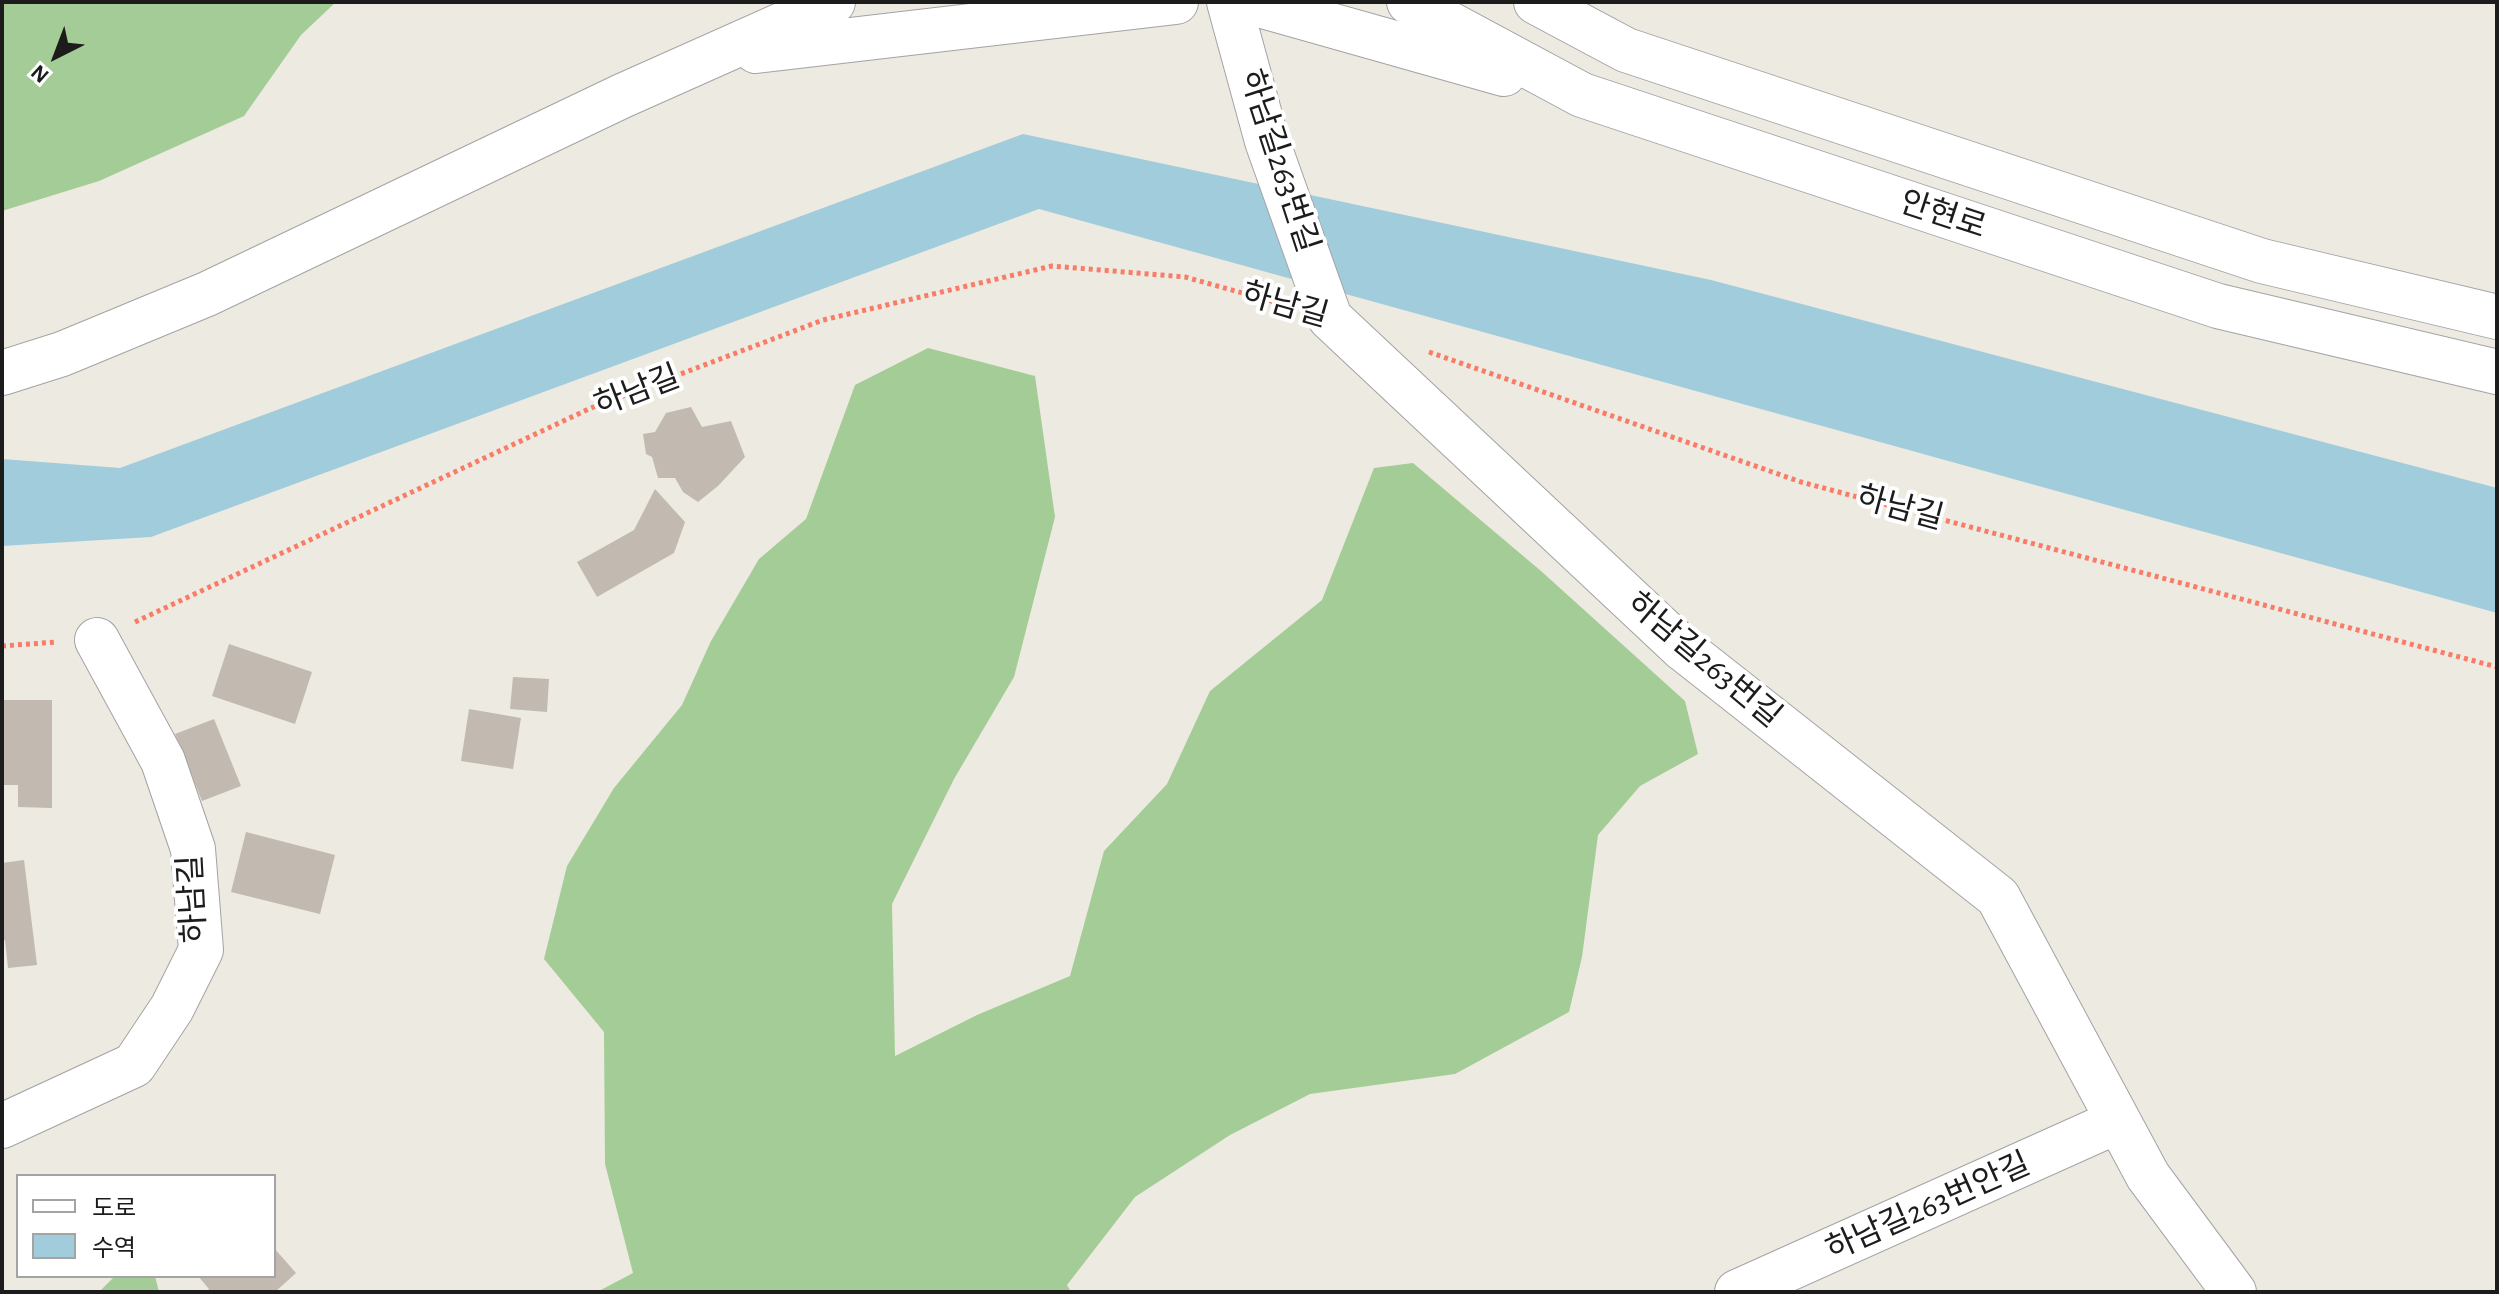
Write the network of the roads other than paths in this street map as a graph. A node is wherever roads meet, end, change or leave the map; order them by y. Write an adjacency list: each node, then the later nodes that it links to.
1 (788, 2): 8 (street)
2 (833, 2): 8 (street)
3 (1176, 2): 8 (street)
4 (1229, 2): 14 (street, 하남길263번길)
5 (1249, 2): 9 (street)
6 (1409, 2): 9 (street, 안현로)
7 (1536, 2): 10 (street, 안현로)
8 (718, 55): 12 (street)
9 (1596, 99): 11 (street, 안현로)
10 (2497, 317)
11 (2497, 372)
12 (2, 373)
13 (97, 640): 15 (street, 하남길)
14 (2118, 1121): 16 (street, 하남길263번안길); 17 (street, 하남길263번길)
15 (2, 1126)
16 (1737, 1292)
17 (2234, 1292)

